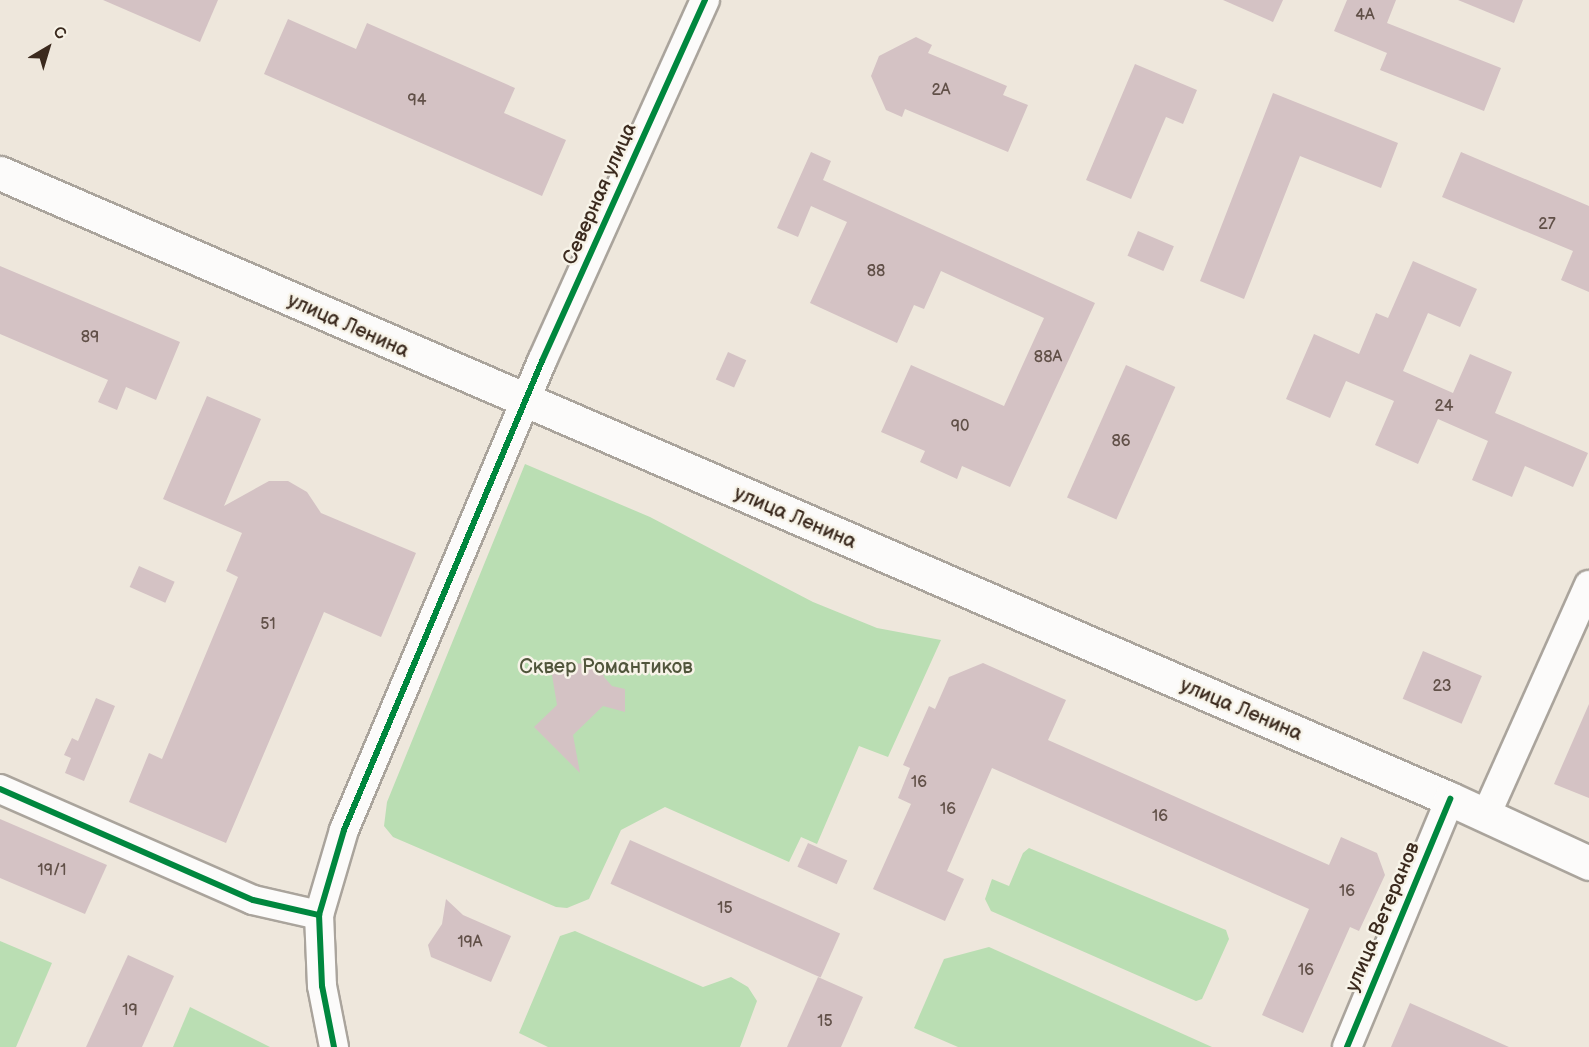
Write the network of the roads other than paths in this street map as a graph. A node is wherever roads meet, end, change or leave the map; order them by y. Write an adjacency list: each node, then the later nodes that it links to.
1 (705, 0): 3 (street, Северная улица)
2 (0, 173): 3 (main road, улица Ленина)
3 (525, 403): 6 (main road, улица Ленина); 9 (street, Северная улица)
4 (1589, 585): 7 (street)
5 (0, 789): 9 (street)
6 (1450, 799): 7 (main road, улица Ленина); 11 (street, улица Ветеранов)
7 (1486, 815): 8 (main road, улица Ленина)
8 (1589, 863)
9 (319, 915): 10 (street, Северная улица)
10 (334, 1047)
11 (1347, 1047)

